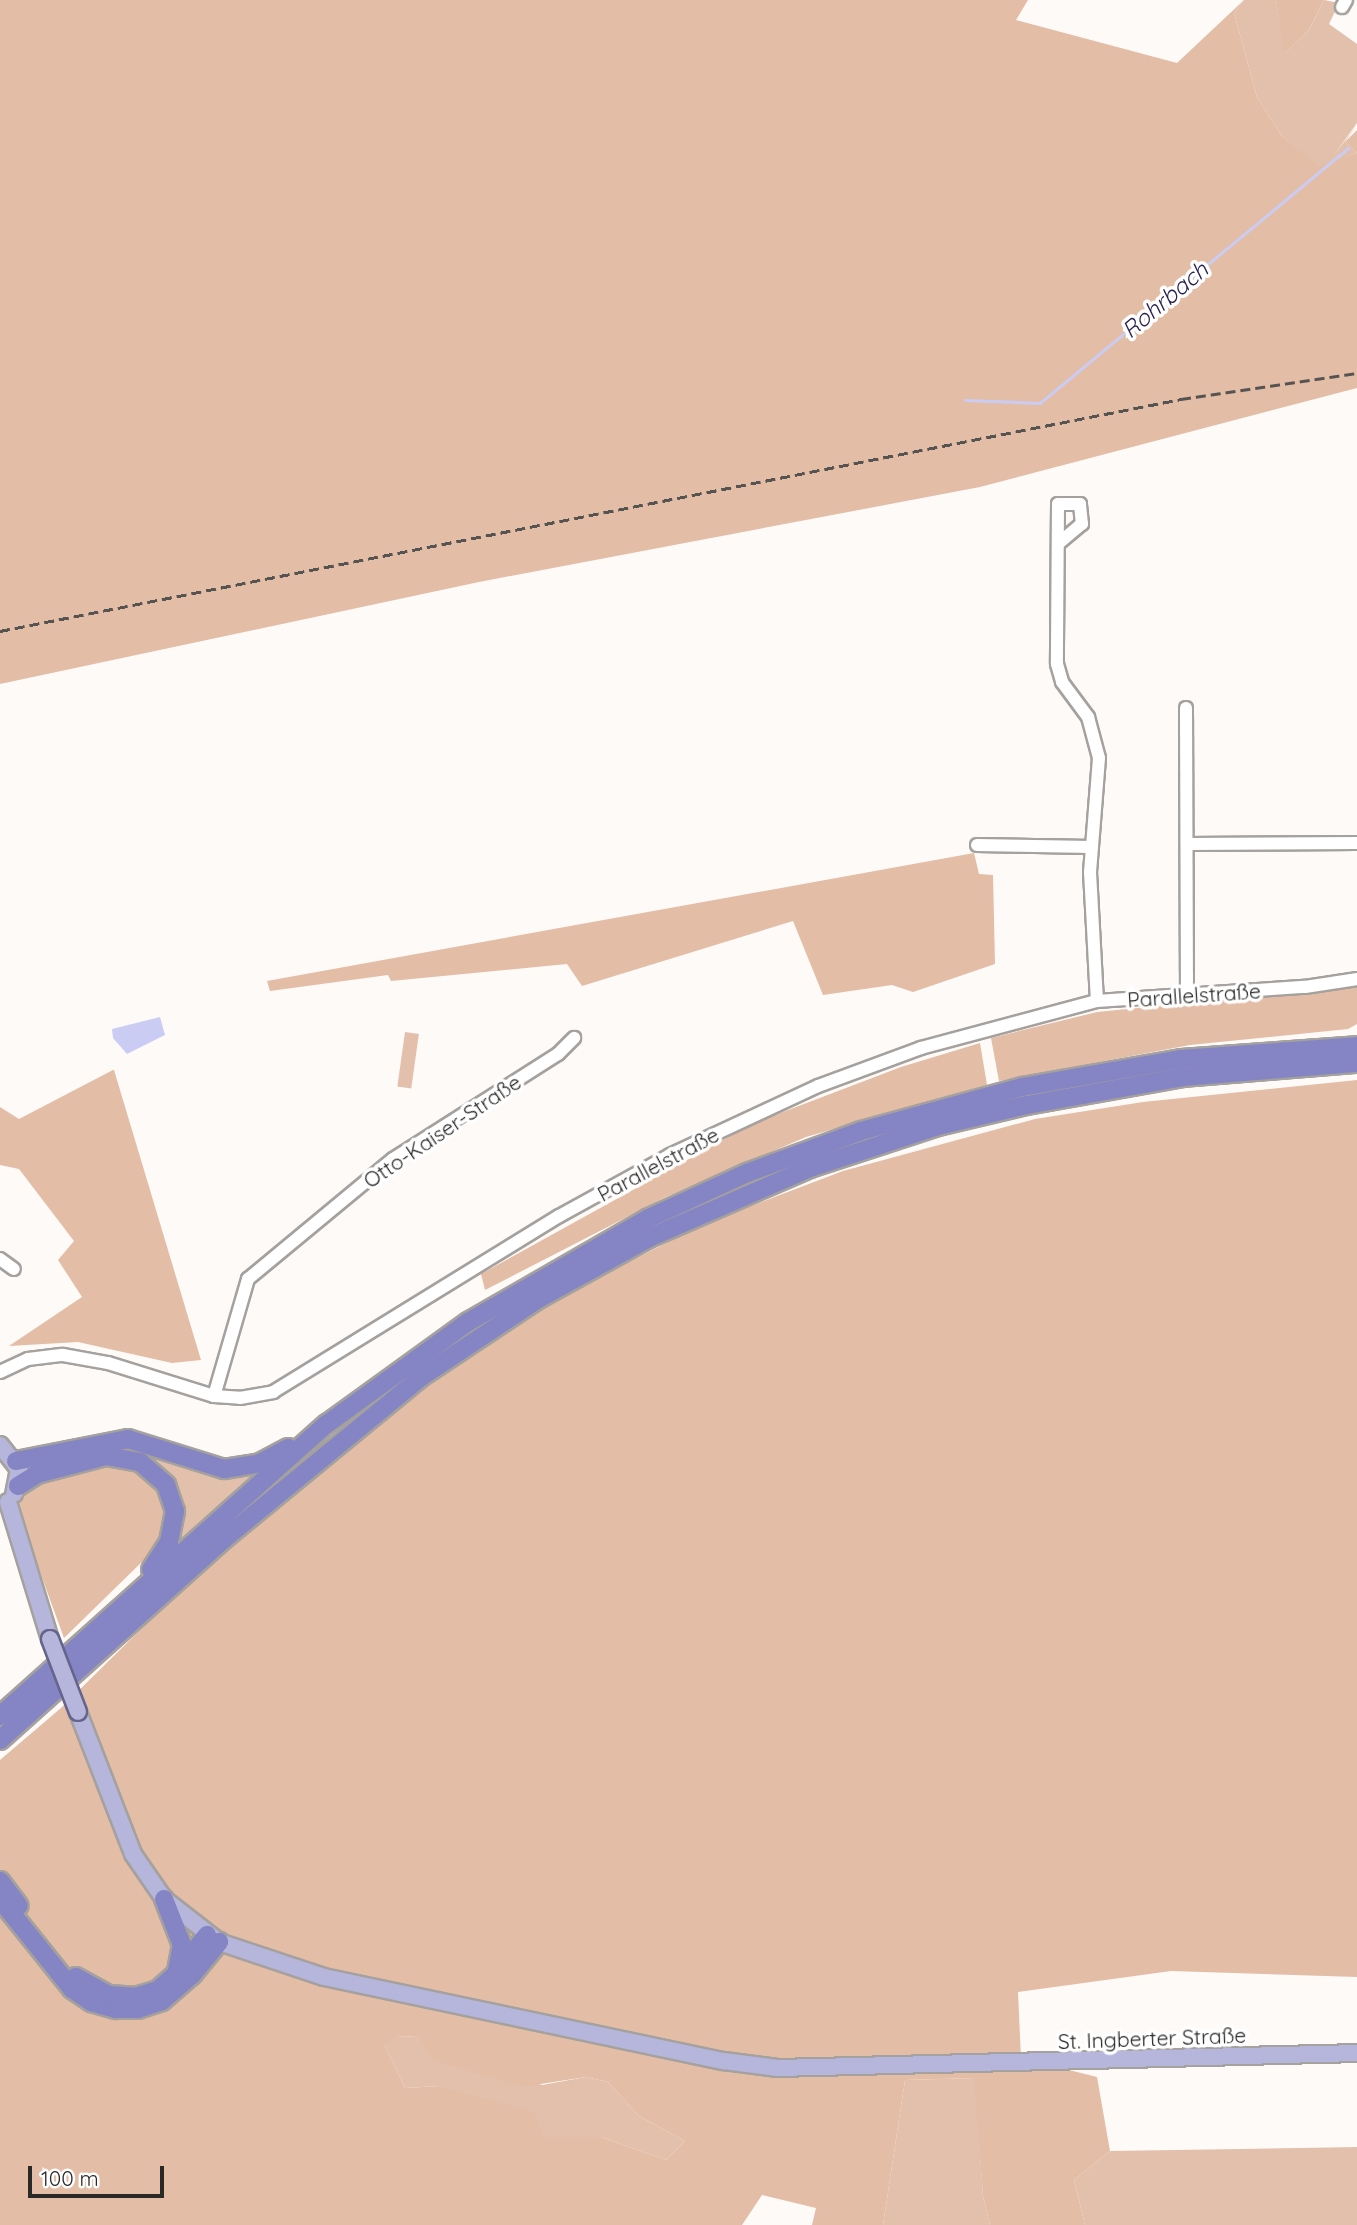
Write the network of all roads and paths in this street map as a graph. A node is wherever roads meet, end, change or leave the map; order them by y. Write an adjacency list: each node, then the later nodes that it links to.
1 (1059, 543): 6 (street)
2 (1186, 708): 4 (street)
3 (1357, 843): 4 (street)
4 (1186, 844): 8 (street)
5 (977, 845): 6 (street)
6 (1092, 847): 9 (street)
7 (1357, 979): 8 (street, Parallelstraße)
8 (1186, 995): 9 (street, Parallelstraße)
9 (1097, 1001): 16 (street, Parallelstraße)
10 (574, 1038): 16 (street, Otto-Kaiser-Straße)
11 (1357, 1046): 17 (highway)
12 (1357, 1063): 25 (highway)
13 (0, 1259): 14 (street)
14 (14, 1269)
15 (0, 1372): 16 (street, Parallelstraße)
16 (214, 1396)
17 (327, 1424): 19 (highway); 23 (highway)
18 (0, 1445): 19 (main road)
19 (16, 1461): 20 (main road)
20 (9, 1498): 22 (main road); 23 (highway)
21 (0, 1523): 22 (main road)
22 (29, 1578): 30 (main road, bridge)
23 (104, 1622): 24 (highway)
24 (0, 1716)
25 (18, 1725): 26 (highway); 27 (highway)
26 (0, 1740)
27 (0, 1749)
28 (0, 1881): 32 (highway)
29 (0, 1899): 31 (highway)
30 (164, 1899): 31 (main road); 32 (highway)
31 (213, 1938): 32 (highway); 33 (main road, St. Ingberter Straße)
32 (176, 1974)
33 (1357, 2053)

